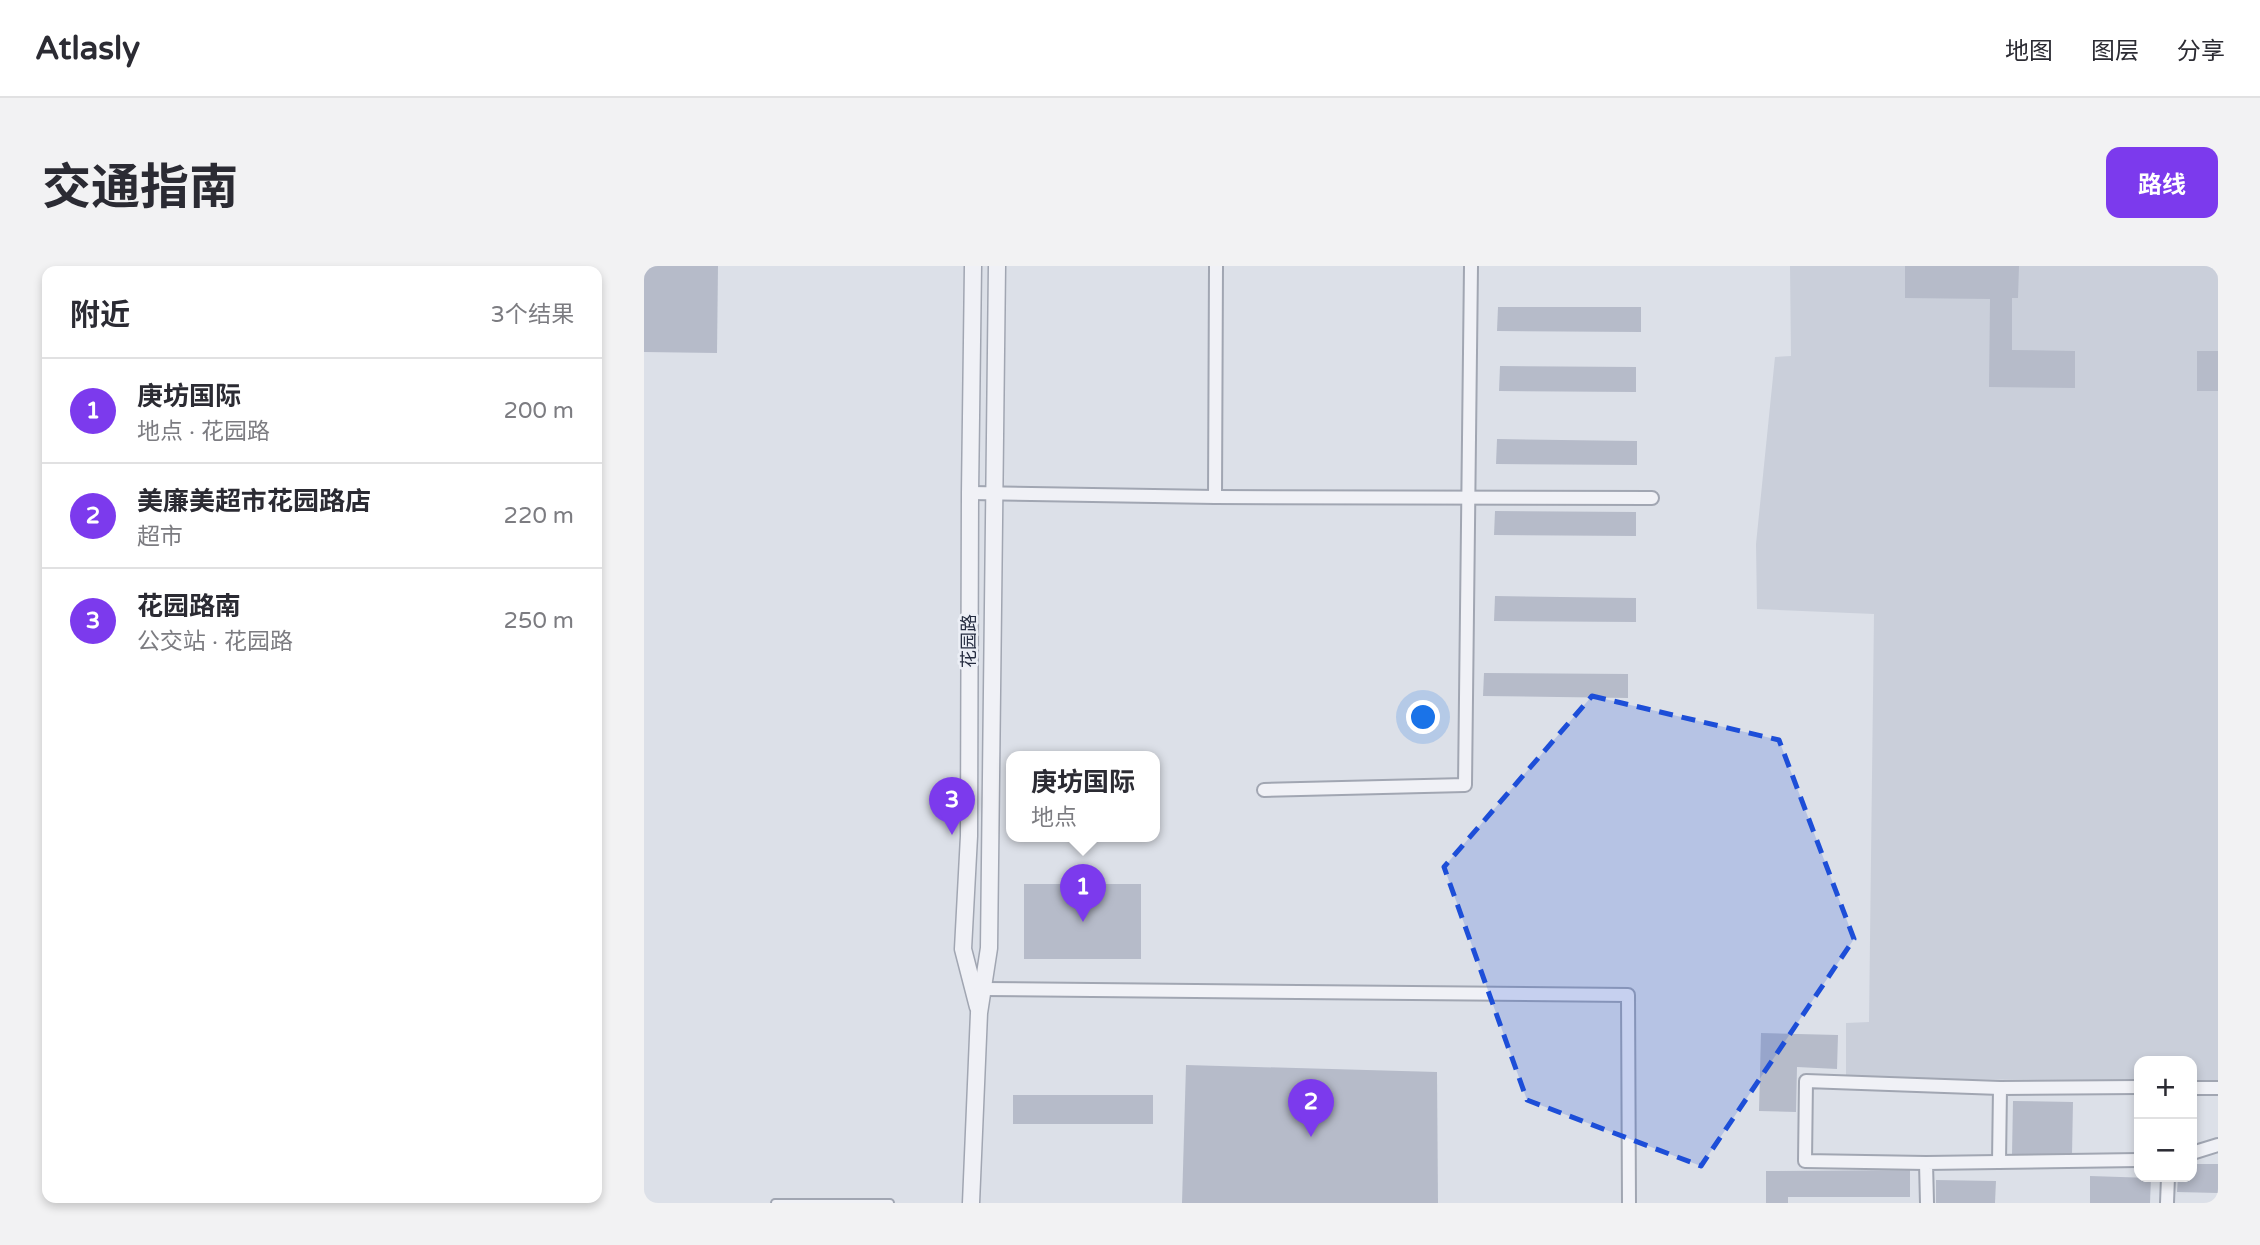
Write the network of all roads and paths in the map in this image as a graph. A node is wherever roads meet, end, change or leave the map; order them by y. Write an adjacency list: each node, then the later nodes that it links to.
1 (973, 266): 5 (street, 花园路)
2 (997, 266): 6 (street, 花园路)
3 (1216, 266): 9 (street)
4 (1471, 266): 10 (street)
5 (972, 365): 6 (street); 7 (street, 花园路)
6 (996, 365): 8 (street, 花园路)
7 (970, 493): 8 (street); 14 (street, 花园路)
8 (995, 494): 9 (street); 13 (street, 花园路)
9 (1215, 498): 10 (street)
10 (1469, 498): 11 (street); 12 (street)
11 (1652, 498)
12 (1264, 790)
13 (983, 989): 14 (street, 花园路); 28 (street)
14 (979, 1013): 27 (street, 花园路)
15 (2134, 1087): 16 (street)
16 (2000, 1088): 22 (street); 23 (street)
17 (2197, 1088): 18 (street)
18 (2218, 1088)
19 (2218, 1145): 20 (street)
20 (2197, 1151)
21 (2134, 1160): 22 (street)
22 (1999, 1162): 23 (street)
23 (1926, 1163): 29 (street)
24 (2168, 1182): 30 (street)
25 (775, 1203): 26 (lane)
26 (890, 1203)
27 (971, 1203)
28 (1629, 1203)
29 (1927, 1203)
30 (2168, 1203)

